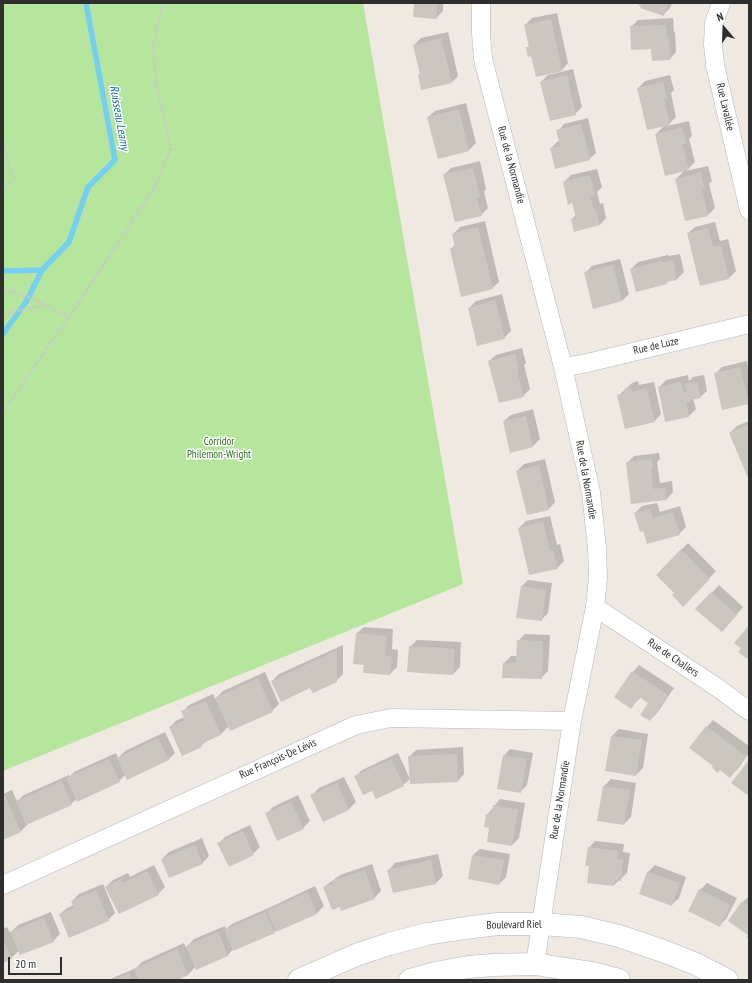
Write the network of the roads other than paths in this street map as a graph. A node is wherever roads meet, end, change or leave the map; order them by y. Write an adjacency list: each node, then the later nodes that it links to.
1 (481, 3): 5 (street, Rue de la Normandie)
2 (721, 3): 3 (street, Rue Lavallée)
3 (749, 210)
4 (749, 324): 5 (street, Rue de Luze)
5 (563, 367): 6 (street, Rue de la Normandie)
6 (595, 607): 7 (street, Rue de Chaliers); 8 (street, Rue de la Normandie)
7 (749, 711)
8 (572, 721): 9 (street, Rue François-De Lévis); 10 (street, Rue de la Normandie)
9 (3, 885)
10 (541, 924): 11 (street, Rue de la Normandie); 12 (street, Boulevard Riel); 15 (street, Boulevard Riel)
11 (535, 964): 13 (street); 14 (street)
12 (299, 980)
13 (410, 980)
14 (620, 980)
15 (727, 980)

